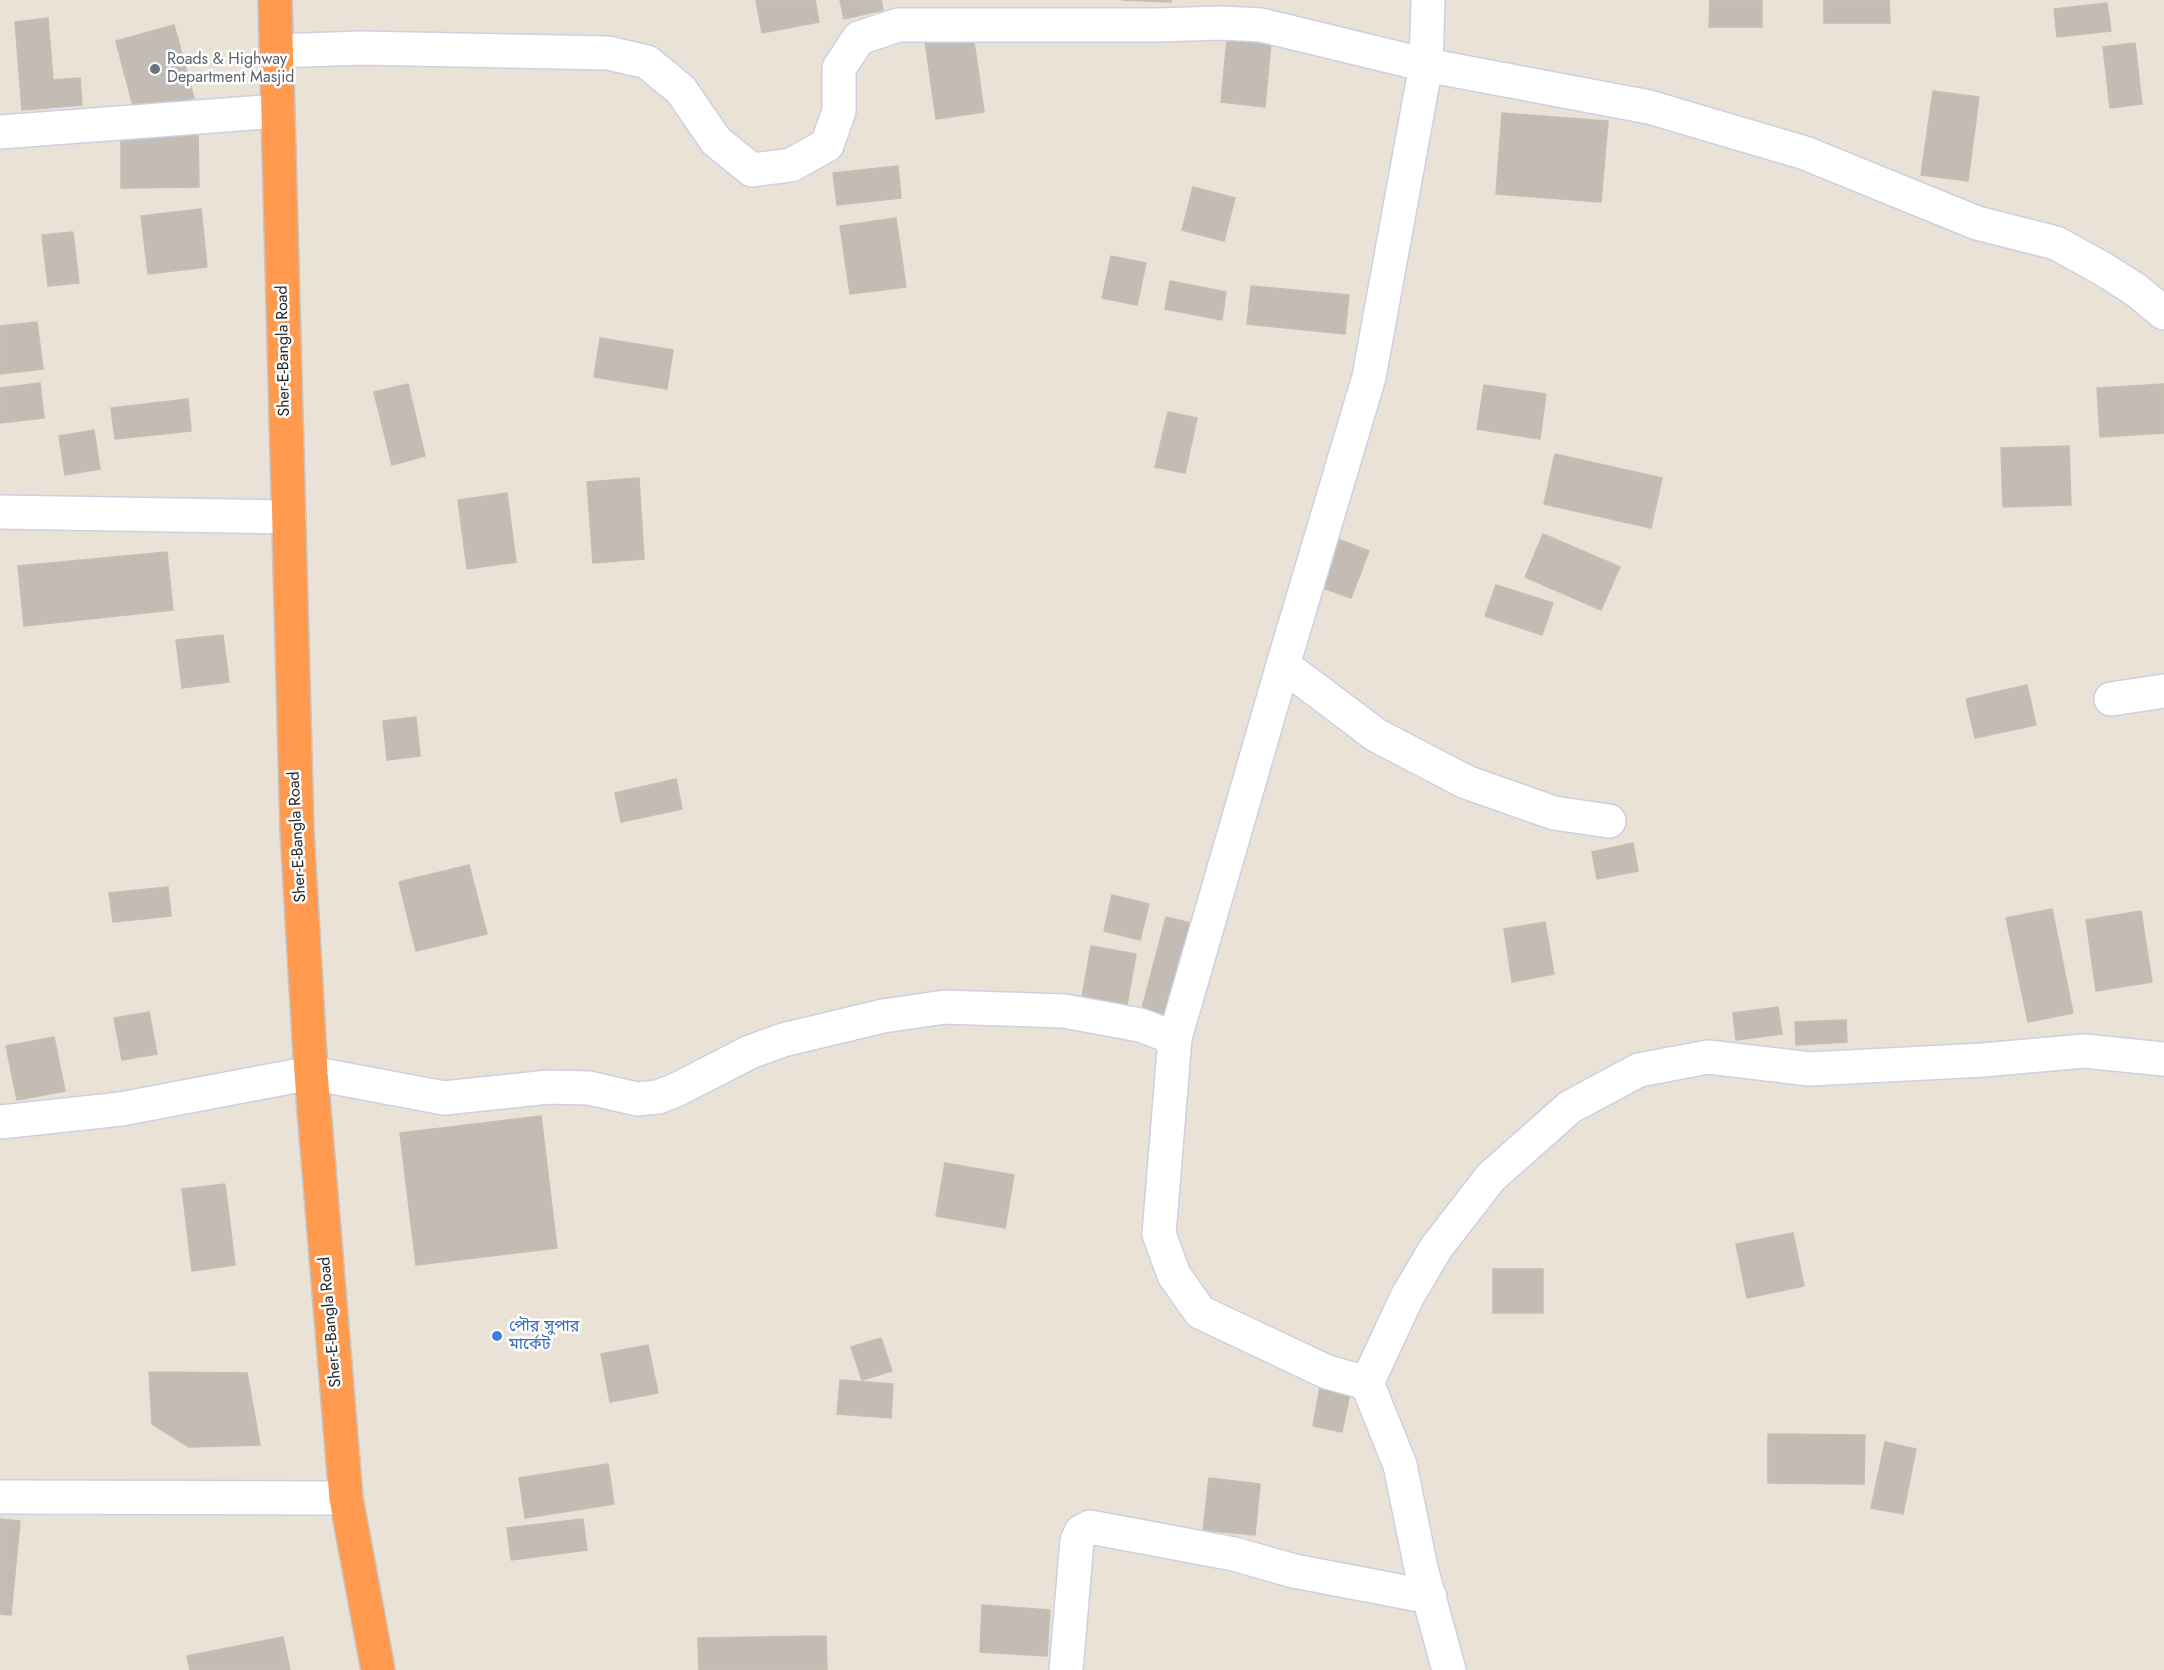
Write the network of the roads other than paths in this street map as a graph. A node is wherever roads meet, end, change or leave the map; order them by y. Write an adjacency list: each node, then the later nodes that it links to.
1 (275, 0): 3 (highway, Sher-E-Bangla Road)
2 (1428, 0): 4 (street)
3 (276, 51): 4 (street); 5 (highway, Sher-E-Bangla Road)
4 (1426, 65): 7 (street); 10 (street)
5 (278, 111): 6 (street); 9 (highway, Sher-E-Bangla Road)
6 (0, 132)
7 (2164, 313)
8 (0, 512): 9 (street)
9 (288, 517): 16 (highway, Sher-E-Bangla Road)
10 (1283, 665): 13 (street); 14 (street)
11 (2164, 691): 12 (street)
12 (2111, 699)
13 (1609, 821)
14 (1175, 1038): 16 (street); 18 (street)
15 (2164, 1059): 18 (street)
16 (311, 1073): 17 (street); 20 (highway, Sher-E-Bangla Road)
17 (0, 1122)
18 (1367, 1383): 21 (street)
19 (0, 1497): 20 (street)
20 (346, 1498): 22 (highway, Sher-E-Bangla Road)
21 (1430, 1597): 23 (street); 24 (street)
22 (378, 1670)
23 (1066, 1670)
24 (1449, 1670)

